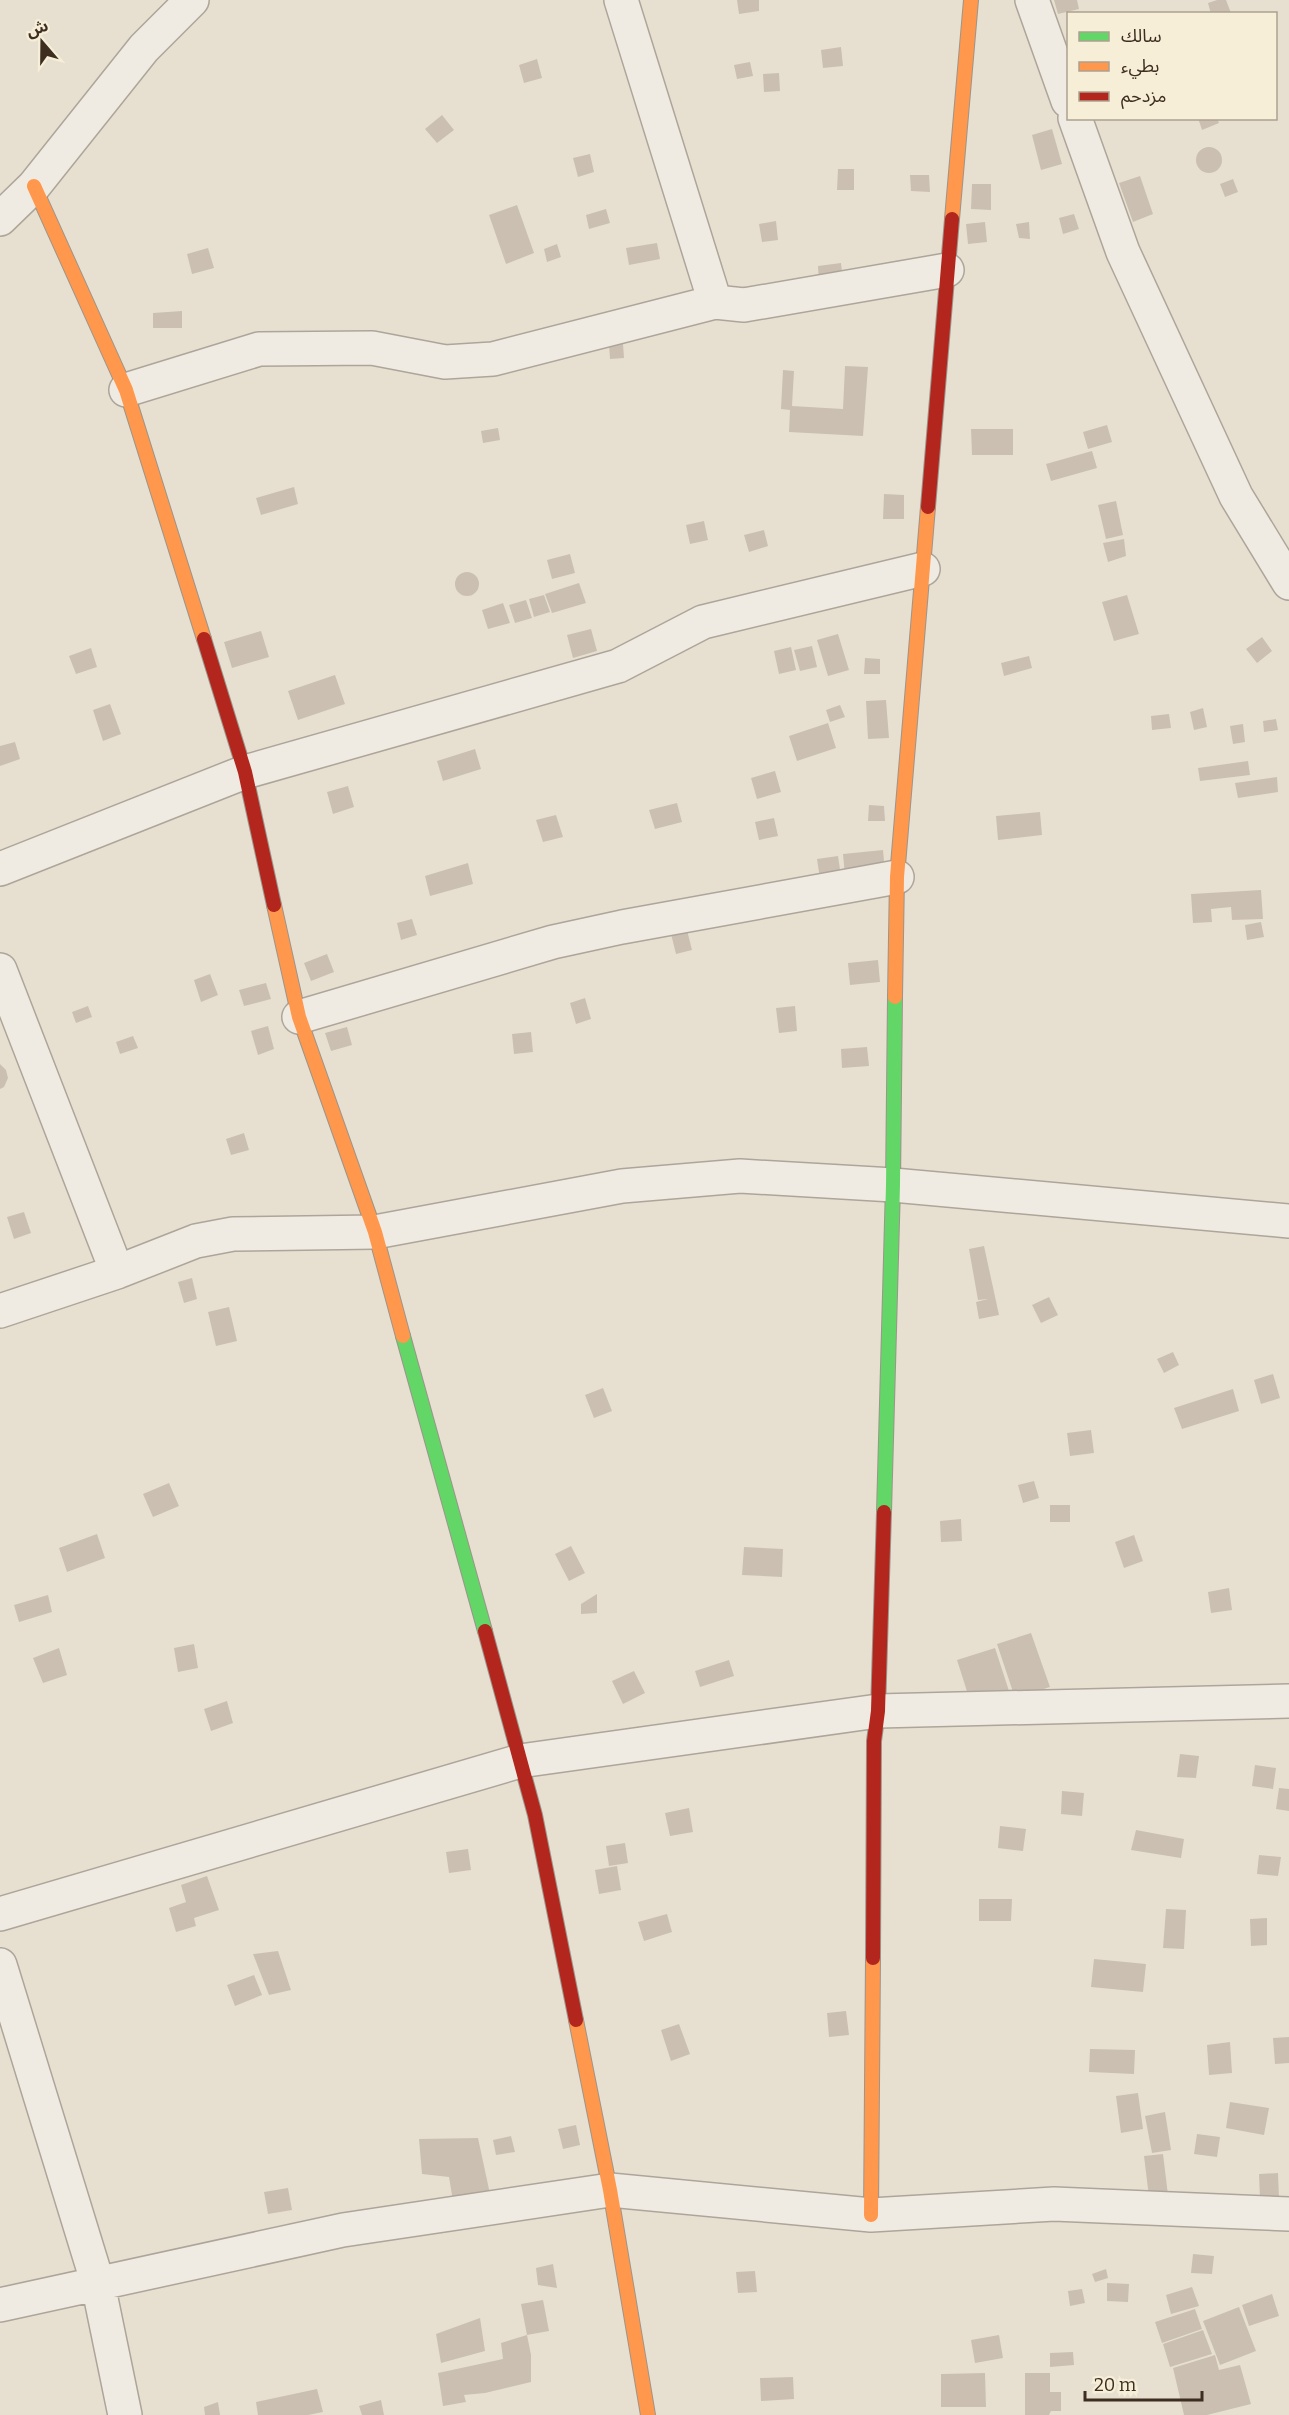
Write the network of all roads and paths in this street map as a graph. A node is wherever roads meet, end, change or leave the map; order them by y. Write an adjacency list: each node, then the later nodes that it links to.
1 (192, 0): 7 (street)
2 (621, 0): 10 (street)
3 (970, 0): 9 (street)
4 (1032, 0): 5 (street)
5 (1067, 98)
6 (1076, 120): 13 (street)
7 (34, 186): 8 (street); 11 (street)
8 (0, 219)
9 (947, 270): 10 (street); 12 (street)
10 (715, 302): 11 (street)
11 (126, 390): 14 (street)
12 (923, 568): 14 (street); 16 (street)
13 (1289, 583)
14 (244, 772): 15 (street); 18 (street)
15 (0, 869)
16 (897, 877): 18 (street); 19 (street)
17 (0, 970): 22 (street)
18 (299, 1017): 21 (street)
19 (893, 1185): 20 (street); 21 (street); 25 (street)
20 (1289, 1221)
21 (375, 1232): 22 (street); 26 (street)
22 (117, 1272): 23 (street)
23 (0, 1311)
24 (1289, 1701): 25 (street)
25 (878, 1711): 26 (street); 31 (street)
26 (520, 1761): 27 (street); 29 (street)
27 (0, 1914)
28 (0, 1965): 32 (street)
29 (610, 2190): 31 (street); 32 (street); 35 (street)
30 (1289, 2214): 31 (street)
31 (871, 2215)
32 (99, 2284): 33 (street); 34 (street)
33 (0, 2305)
34 (125, 2415)
35 (648, 2415)

